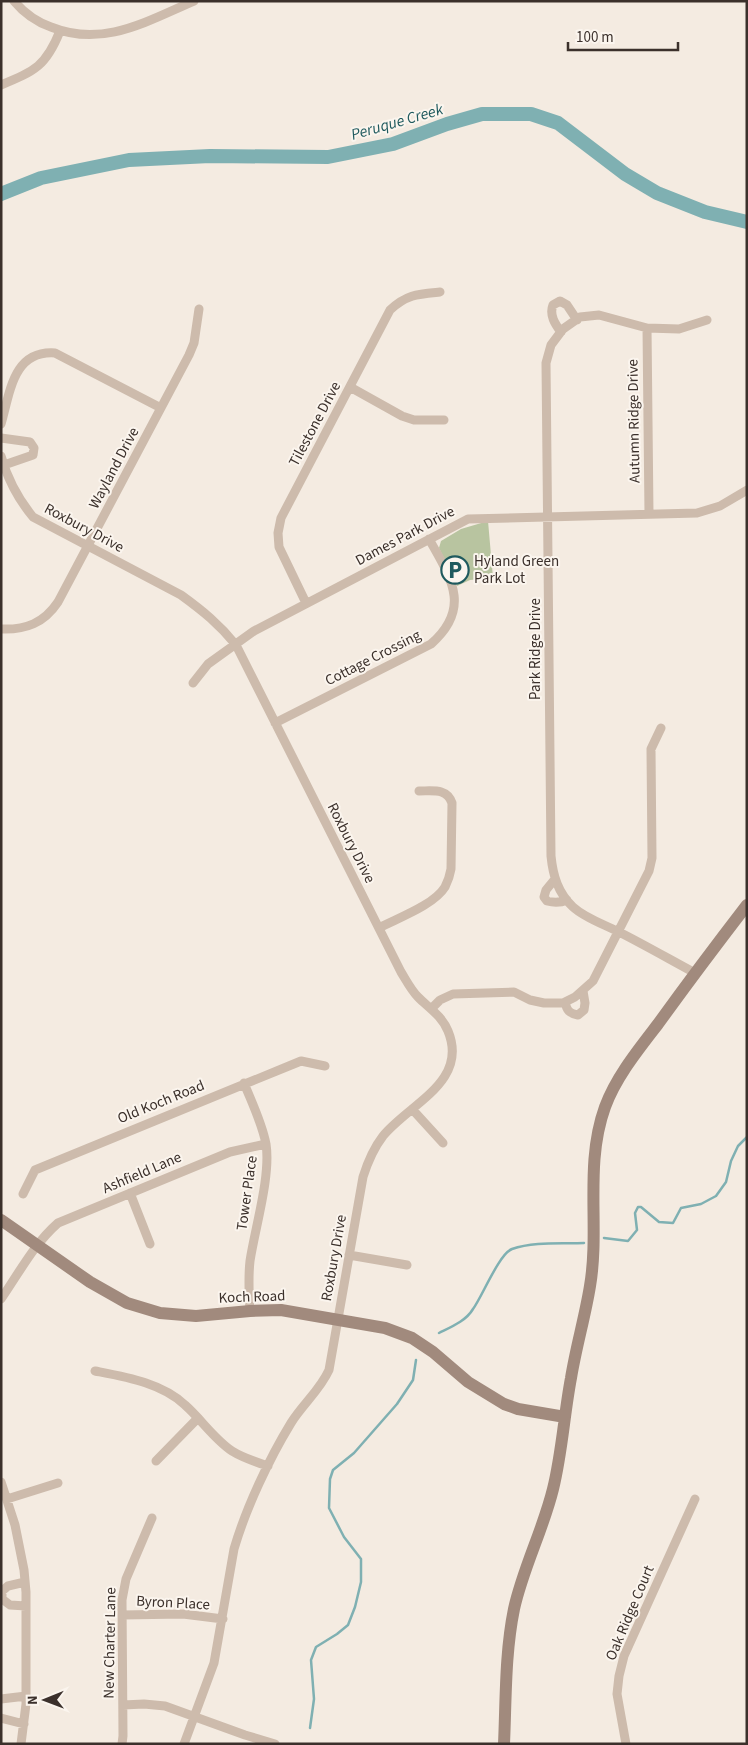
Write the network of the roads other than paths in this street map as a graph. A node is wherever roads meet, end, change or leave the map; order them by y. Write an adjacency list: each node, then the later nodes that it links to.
1 (14, 1): 3 (street)
2 (194, 1): 3 (street)
3 (60, 31): 4 (street)
4 (1, 85)
5 (440, 292): 11 (street, Tilestone Drive)
6 (199, 309): 12 (street, Wayland Drive)
7 (577, 320): 9 (street, Park Ridge Drive); 10 (street, Park Ridge Drive); 10 (street)
8 (707, 320): 9 (street, Park Ridge Drive)
9 (647, 328): 19 (street, Autumn Ridge Drive)
10 (561, 332): 20 (street, Park Ridge Drive)
11 (350, 387): 13 (street); 23 (street, Tilestone Drive)
12 (161, 408): 14 (street); 22 (street, Wayland Drive)
13 (444, 420)
14 (1, 424)
15 (1, 438): 17 (street)
16 (1, 456): 17 (street, Roxbury Drive)
17 (4, 466): 22 (street, Roxbury Drive)
18 (747, 490): 19 (street, Dames Park Drive)
19 (649, 514): 20 (street, Dames Park Drive)
20 (548, 516): 21 (street, Dames Park Drive); 30 (street, Park Ridge Drive)
21 (429, 539): 23 (street, Dames Park Drive); 27 (street, Cottage Crossing)
22 (89, 546): 24 (street, Wayland Drive); 25 (street, Roxbury Drive)
23 (306, 603): 25 (street, Dames Park Drive)
24 (1, 630)
25 (236, 645): 26 (street, Dames Park Drive); 27 (street, Roxbury Drive)
26 (193, 684)
27 (275, 723): 33 (street, Roxbury Drive)
28 (661, 728): 34 (street)
29 (419, 791): 33 (street)
30 (555, 879): 31 (street, Park Ridge Drive); 31 (street)
31 (568, 900): 34 (street, Park Ridge Drive)
32 (747, 905): 35 (main road)
33 (379, 928): 38 (street, Roxbury Drive)
34 (619, 932): 35 (street, Park Ridge Drive); 36 (street)
35 (695, 973): 57 (main road)
36 (583, 991): 37 (street); 37 (street)
37 (565, 1002): 38 (street)
38 (431, 1009): 41 (street, Roxbury Drive)
39 (325, 1066): 40 (street, Old Koch Road)
40 (244, 1083): 43 (street, Tower Place); 45 (street, Old Koch Road)
41 (412, 1109): 42 (street); 49 (street, Roxbury Drive)
42 (443, 1143)
43 (266, 1144): 44 (street, Ashfield Lane); 54 (street, Tower Place)
44 (130, 1193): 47 (street, Ashfield Lane); 48 (street)
45 (23, 1194)
46 (1, 1220): 47 (main road, Koch Road)
47 (38, 1244): 52 (street, Ashfield Lane); 54 (main road, Koch Road)
48 (150, 1244)
49 (349, 1255): 50 (street); 55 (street, Roxbury Drive)
50 (407, 1265)
51 (2, 1280): 52 (street)
52 (11, 1285): 53 (street, Ashfield Lane)
53 (1, 1299)
54 (250, 1311): 55 (main road, Koch Road)
55 (337, 1320): 57 (main road, Koch Road); 60 (street, Roxbury Drive)
56 (95, 1371): 58 (street)
57 (564, 1417): 80 (main road)
58 (198, 1418): 59 (street); 60 (street)
59 (156, 1461)
60 (268, 1466): 69 (street, Roxbury Drive)
61 (1, 1482): 63 (street)
62 (58, 1483): 63 (street)
63 (7, 1499): 66 (street)
64 (695, 1499): 81 (street, Oak Ridge Court)
65 (152, 1518): 68 (street, New Charter Lane)
66 (25, 1582): 67 (street); 67 (street)
67 (26, 1606): 70 (street)
68 (122, 1615): 69 (street, Byron Place); 72 (street, New Charter Lane)
69 (222, 1619): 73 (street, Roxbury Drive)
70 (26, 1696): 71 (street); 75 (street)
71 (1, 1699)
72 (123, 1705): 73 (street); 77 (street, New Charter Lane)
73 (194, 1716): 78 (street, Roxbury Drive); 79 (street)
74 (1, 1718): 75 (street)
75 (24, 1724): 76 (street)
76 (21, 1744)
77 (122, 1744)
78 (184, 1744)
79 (275, 1744)
80 (504, 1744)
81 (626, 1744)

